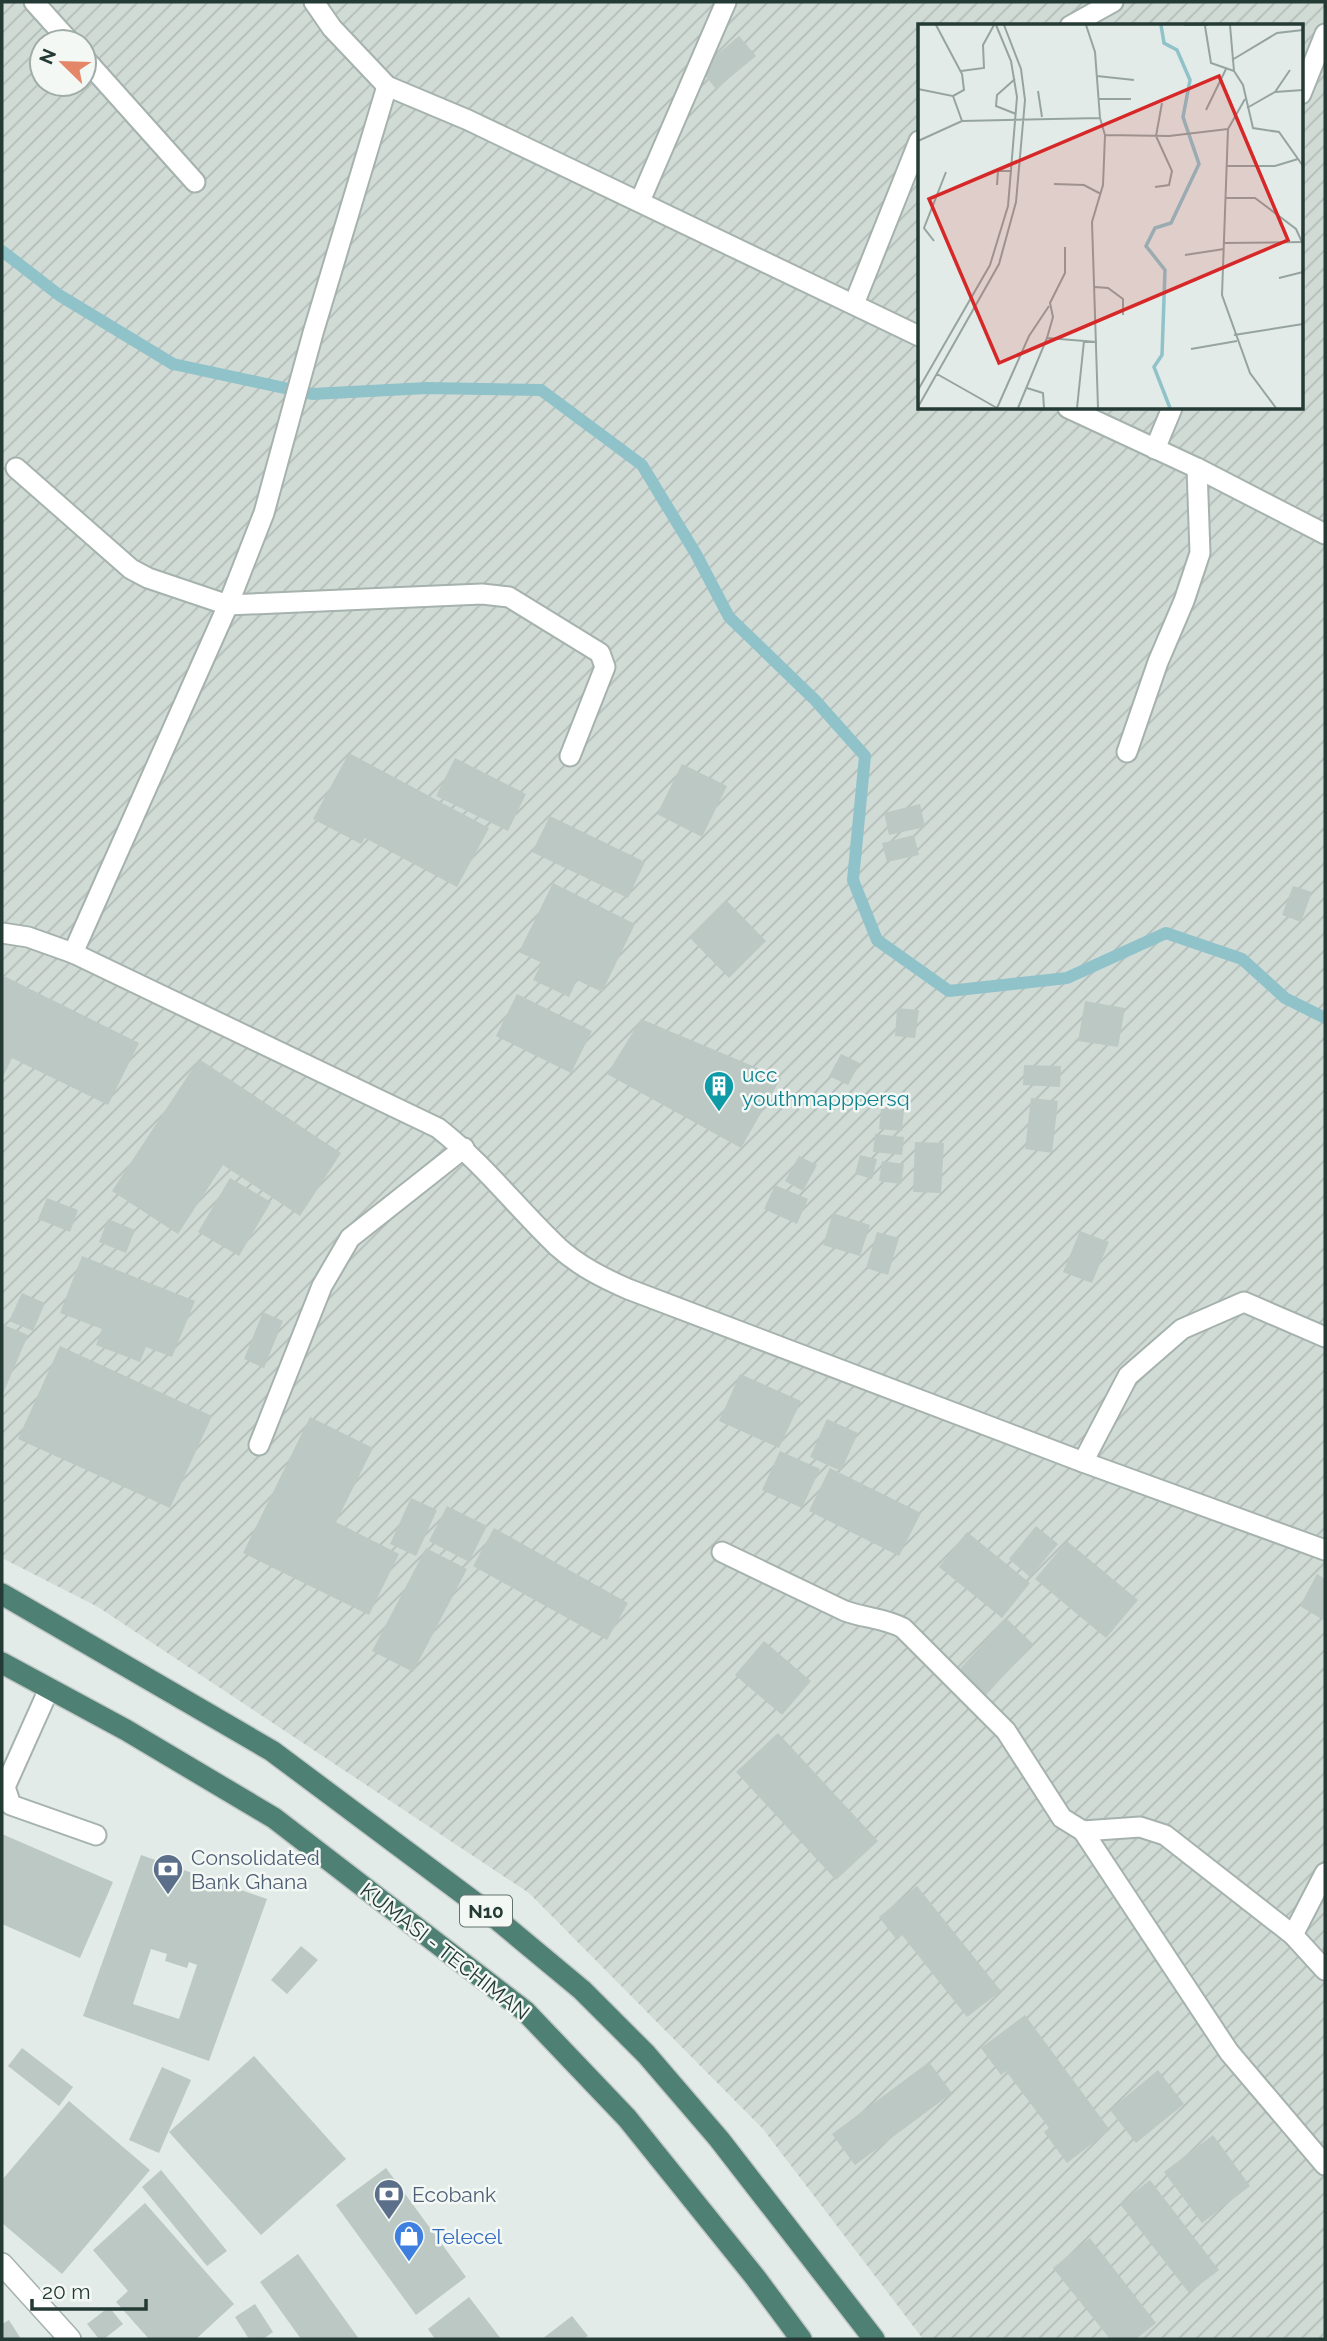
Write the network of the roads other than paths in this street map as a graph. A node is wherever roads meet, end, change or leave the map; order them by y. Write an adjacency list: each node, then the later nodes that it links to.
1 (34, 2): 6 (lane)
2 (314, 2): 9 (lane)
3 (726, 2): 13 (lane)
4 (1113, 2): 5 (lane)
5 (1074, 24)
6 (57, 28)
7 (1325, 34): 10 (lane)
8 (98, 74): 12 (lane)
9 (387, 86): 13 (lane); 22 (lane)
10 (1302, 92)
11 (918, 144): 14 (lane)
12 (195, 182)
13 (640, 201): 14 (lane)
14 (854, 304): 15 (lane)
15 (918, 336)
16 (1072, 410): 18 (lane)
17 (1171, 410): 18 (lane)
18 (1155, 449): 20 (lane)
19 (16, 468): 22 (lane)
20 (1197, 468): 21 (lane); 23 (lane)
21 (1325, 534)
22 (228, 605): 24 (lane); 26 (lane)
23 (1127, 752)
24 (570, 756)
25 (2, 933): 26 (lane)
26 (72, 953): 27 (lane)
27 (464, 1148): 29 (lane); 30 (lane)
28 (1325, 1337): 30 (lane)
29 (259, 1445)
30 (1083, 1462): 31 (lane)
31 (1325, 1550)
32 (722, 1552): 36 (lane)
33 (2, 1594): 45 (highway, N10)
34 (2, 1663): 35 (highway, KUMASI - TECHIMAN / N10)
35 (49, 1689): 37 (lane); 44 (highway, KUMASI - TECHIMAN / N10)
36 (1083, 1831): 39 (lane); 41 (lane)
37 (96, 1835)
38 (1325, 1873): 39 (lane)
39 (1293, 1935): 40 (lane)
40 (1325, 1970)
41 (1325, 2165)
42 (2, 2264): 43 (street)
43 (70, 2339)
44 (801, 2339)
45 (874, 2339)

